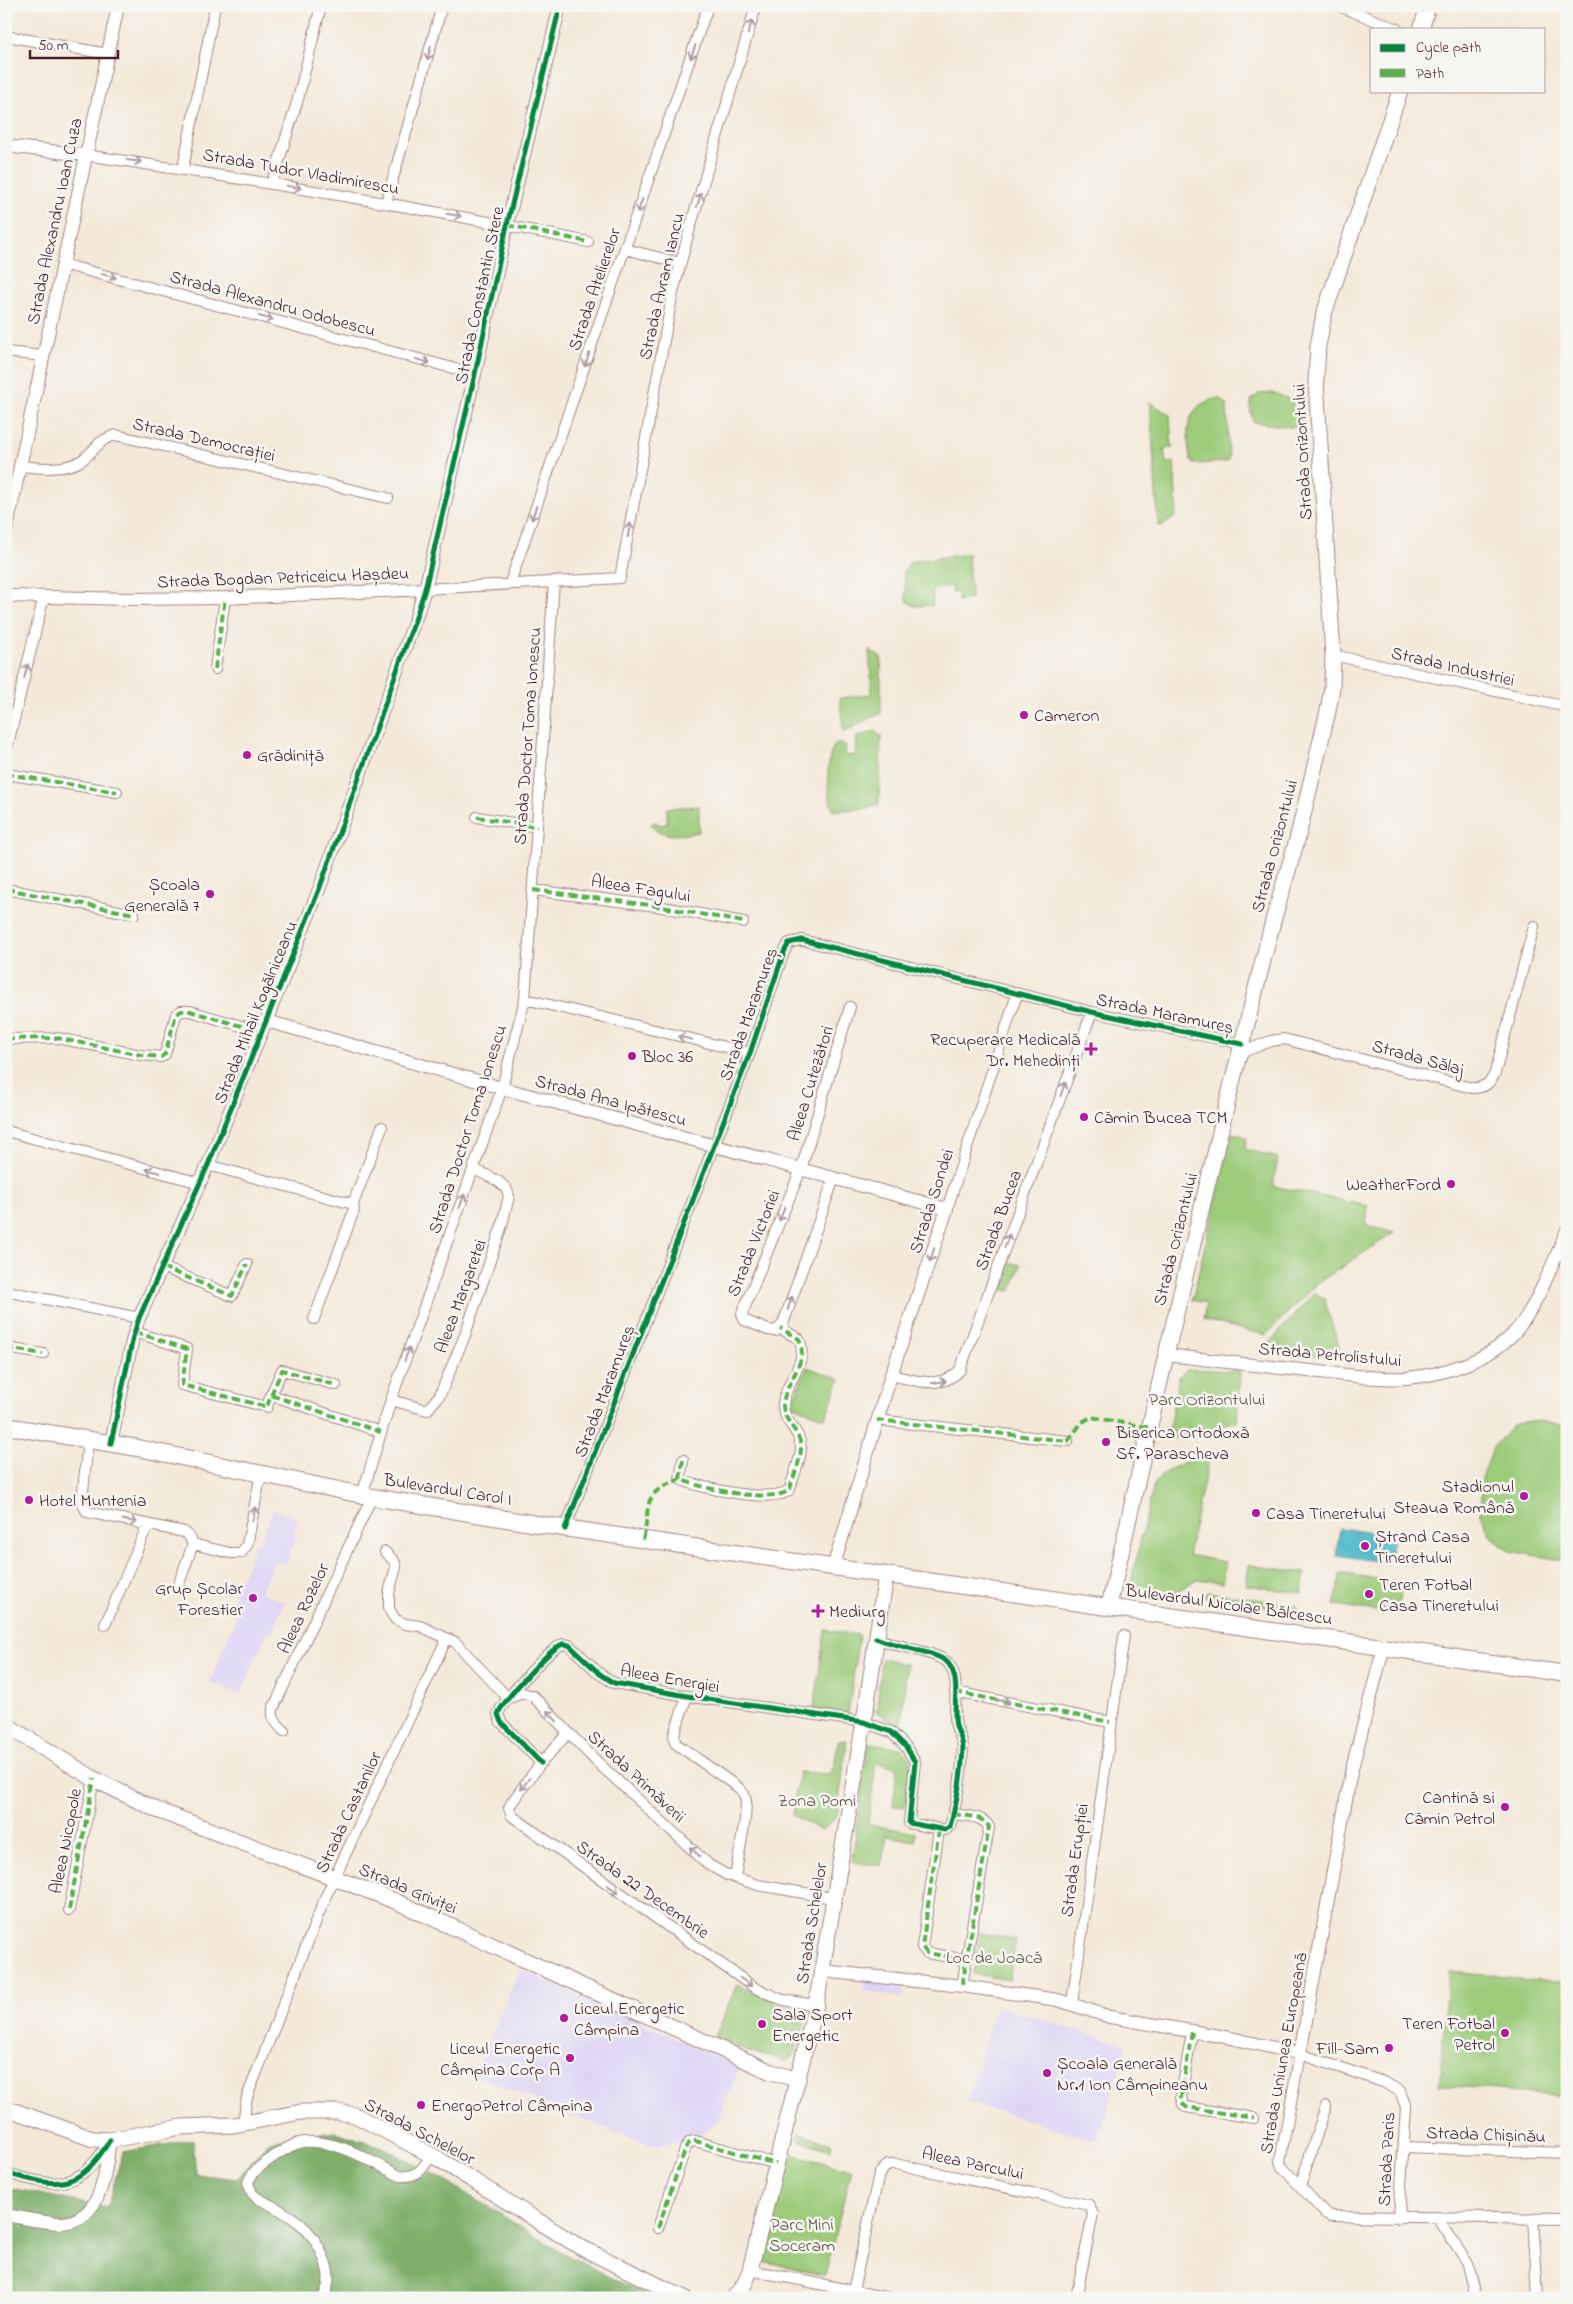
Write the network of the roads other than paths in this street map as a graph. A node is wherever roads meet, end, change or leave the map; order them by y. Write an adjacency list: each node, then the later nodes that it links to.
1 (118, 6): 13 (street, Strada Alexandru Ioan Cuza)
2 (215, 6): 17 (street)
3 (321, 6): 18 (street)
4 (442, 6): 19 (street, one-way to 19)
5 (560, 6): 20 (street, Strada Constantin Stere)
6 (708, 6): 22 (street, Strada Atelierelor, one-way to 22)
7 (756, 6): 23 (street, Strada Avram Iancu, one-way to 7)
8 (1339, 6): 10 (street)
9 (1428, 6): 11 (main road)
10 (1394, 28)
11 (1421, 28)
12 (6, 36): 13 (street)
13 (108, 54): 16 (street, Strada Alexandru Ioan Cuza)
14 (1400, 92): 38 (main road, Strada Orizontului)
15 (6, 146): 16 (street, Strada Tudor Vladimirescu)
16 (85, 155): 17 (street, Strada Tudor Vladimirescu, one-way to 17); 24 (street, Strada Alexandru Ioan Cuza)
17 (183, 168): 18 (street, Strada Tudor Vladimirescu)
18 (272, 183): 19 (street, Strada Tudor Vladimirescu, one-way to 19)
19 (386, 203): 20 (street, Strada Tudor Vladimirescu, one-way to 20)
20 (508, 225): 21 (street, Strada Tudor Vladimirescu); 27 (street, Strada Constantin Stere)
21 (588, 242)
22 (625, 249): 23 (street); 33 (street, Strada Atelierelor, one-way to 33)
23 (680, 263): 31 (street, Strada Avram Iancu, one-way to 23)
24 (62, 264): 26 (street, Strada Alexandru Ioan Cuza); 27 (street, Strada Alexandru Odobescu, one-way to 27)
25 (6, 352): 26 (street)
26 (43, 356): 28 (street, Strada Alexandru Ioan Cuza)
27 (475, 374): 34 (street, Strada Constantin Stere)
28 (20, 466): 29 (street, Strada Democrației); 30 (street, Strada Alexandru Ioan Cuza)
29 (388, 498)
30 (6, 532)
31 (620, 578): 32 (street, Strada Bogdan Petriceicu Hașdeu)
32 (554, 581): 33 (street, Strada Bogdan Petriceicu Hașdeu); 45 (street, Strada Doctor Toma Ionescu)
33 (510, 583): 34 (street, Strada Bogdan Petriceicu Hașdeu)
34 (425, 589): 37 (street, Strada Bogdan Petriceicu Hașdeu); 55 (street, Strada Mihail Kogălniceanu)
35 (6, 596): 36 (street, Strada Bogdan Petriceicu Hașdeu)
36 (44, 596): 37 (street, Strada Bogdan Petriceicu Hașdeu); 41 (street, one-way to 36)
37 (225, 598): 39 (street)
38 (1333, 655): 40 (street, Strada Industriei); 57 (main road, Strada Orizontului)
39 (215, 669)
40 (1567, 707)
41 (6, 752)
42 (6, 774): 43 (street)
43 (117, 792)
44 (478, 817): 45 (street)
45 (537, 826): 47 (street, Strada Doctor Toma Ionescu)
46 (6, 889): 48 (street)
47 (534, 890): 49 (street, Aleea Fagului); 52 (street, Strada Doctor Toma Ionescu)
48 (134, 914)
49 (743, 922)
50 (1534, 926): 57 (street, Strada Sălaj)
51 (1017, 994): 54 (street, Strada Maramureș); 58 (street, Strada Maramureș); 69 (street, Strada Sondei)
52 (524, 999): 58 (street, one-way to 52); 59 (street, Strada Doctor Toma Ionescu)
53 (850, 1007): 64 (street, Aleea Cutezători)
54 (1092, 1012): 57 (street, Strada Maramureș); 81 (street, Strada Bucea, one-way to 54)
55 (264, 1026): 56 (street); 59 (street, Strada Ana Ipătescu); 63 (street, Strada Mihail Kogălniceanu)
56 (6, 1039)
57 (1241, 1049): 80 (main road, Strada Orizontului)
58 (750, 1053): 62 (street, Strada Maramureș)
59 (502, 1088): 62 (street, Strada Ana Ipătescu); 65 (street, Strada Doctor Toma Ionescu)
60 (382, 1127): 68 (street)
61 (6, 1131): 67 (street, one-way to 61)
62 (714, 1146): 64 (street, Strada Ana Ipătescu); 95 (street, Strada Maramureș)
63 (208, 1165): 67 (street, Strada Mihail Kogălniceanu); 68 (street)
64 (800, 1169): 66 (street, Strada Ana Ipătescu); 76 (street, Strada Victoriei, one-way to 76)
65 (474, 1170): 84 (street, Strada Doctor Toma Ionescu, one-way to 65); 84 (street, Aleea Margaretei)
66 (834, 1178): 69 (street, Strada Ana Ipătescu); 76 (street, one-way to 66)
67 (200, 1184): 72 (street, Strada Mihail Kogălniceanu)
68 (353, 1204): 75 (street)
69 (947, 1208): 81 (street, Strada Sondei, one-way to 81)
70 (1567, 1230): 80 (street, Strada Petrolistului)
71 (246, 1264): 72 (street)
72 (162, 1267): 74 (street, Strada Mihail Kogălniceanu)
73 (7, 1293): 74 (street)
74 (139, 1318): 77 (street, Strada Mihail Kogălniceanu)
75 (314, 1319)
76 (780, 1328): 91 (street, Strada Victoriei)
77 (135, 1332): 83 (street); 90 (street, Strada Mihail Kogălniceanu)
78 (6, 1348): 79 (street)
79 (43, 1354)
80 (1166, 1355): 101 (main road, Strada Orizontului)
81 (891, 1375): 85 (street, Strada Sondei)
82 (336, 1386): 83 (street)
83 (271, 1395): 87 (street)
84 (391, 1400): 87 (street, Strada Doctor Toma Ionescu)
85 (877, 1420): 89 (street); 98 (street, Strada Sondei)
86 (6, 1426): 88 (main road, Bulevardul Carol I)
87 (381, 1432): 93 (street, Strada Doctor Toma Ionescu)
88 (88, 1439): 90 (main road, Bulevardul Carol I); 94 (street, one-way to 94)
89 (1068, 1441)
90 (111, 1443): 92 (main road, Bulevardul Carol I)
91 (683, 1460)
92 (261, 1473): 93 (main road, Bulevardul Carol I); 96 (street, one-way to 92)
93 (367, 1496): 95 (main road, Bulevardul Carol I); 114 (street, Aleea Rozelor)
94 (148, 1524): 96 (street); 102 (street)
95 (565, 1529): 98 (main road, Bulevardul Carol I)
96 (193, 1544): 100 (street)
97 (385, 1552): 105 (street)
98 (833, 1568): 99 (main road, Bulevardul Carol I)
99 (886, 1575): 101 (main road, Bulevardul Nicolae Bălcescu); 104 (main road, Strada Schelelor)
100 (178, 1586)
101 (1110, 1606): 106 (main road, Bulevardul Nicolae Bălcescu)
102 (105, 1625)
103 (1124, 1636): 112 (street, Strada Erupției)
104 (876, 1638): 108 (street); 111 (main road, Strada Schelelor)
105 (446, 1640): 110 (street); 120 (street, Strada Castanilor)
106 (1384, 1646): 107 (main road, Bulevardul Nicolae Bălcescu); 130 (street, Strada Uniunea Europeană)
107 (1567, 1674)
108 (955, 1692): 112 (street, one-way to 112); 118 (street)
109 (687, 1696): 110 (street, Aleea Energiei); 111 (street, Aleea Energiei); 121 (street)
110 (508, 1698): 115 (street, Strada Primăverii, one-way to 110); 116 (street)
111 (864, 1722): 119 (street, Aleea Energiei); 122 (main road, Strada Schelelor)
112 (1110, 1722): 127 (street, Strada Erupției)
113 (6, 1725): 117 (main road, Strada Griviței)
114 (284, 1730)
115 (568, 1733): 116 (street, Strada 22 Decembrie); 121 (street, Strada Primăverii, one-way to 115)
116 (541, 1763): 128 (street, Strada 22 Decembrie, one-way to 128)
117 (94, 1778): 120 (main road, Strada Griviței); 123 (street, Aleea Nicopole)
118 (953, 1814): 119 (street); 124 (street)
119 (939, 1829): 124 (street)
120 (335, 1877): 131 (main road, Strada Griviței); 135 (street, Strada Castanilor)
121 (735, 1878): 122 (street, Strada Primăverii)
122 (834, 1898): 125 (main road, Strada Schelelor)
123 (69, 1910)
124 (967, 1960): 126 (street)
125 (823, 1971): 126 (street); 128 (main road, Strada Schelelor)
126 (962, 1986): 127 (street)
127 (1072, 2003): 129 (street)
128 (816, 2005): 131 (main road, Strada Schelelor)
129 (1192, 2032): 130 (street); 134 (street)
130 (1300, 2054): 137 (street, Strada Paris); 142 (street, Strada Uniunea Europeană)
131 (798, 2080): 140 (main road, Strada Schelelor)
132 (1326, 2106): 142 (street)
133 (6, 2108): 136 (main road)
134 (1254, 2118)
135 (243, 2123): 136 (main road, Strada Schelelor); 139 (main road, Strada Schelelor)
136 (110, 2140): 141 (street); 143 (street)
137 (1404, 2147): 138 (street, Strada Chișinău); 145 (street, Strada Paris)
138 (1567, 2153)
139 (432, 2155): 151 (street); 152 (main road, Strada Schelelor)
140 (776, 2164): 148 (street); 149 (main road, Strada Schelelor)
141 (6, 2173)
142 (1300, 2186): 145 (street, Strada Uniunea Europeană)
143 (6, 2215)
144 (1437, 2217): 145 (street, Strada Uniunea Europeană); 146 (street, Strada Uniunea Europeană); 156 (street)
145 (1398, 2218)
146 (1533, 2218): 147 (street, Strada Uniunea Europeană); 157 (street)
147 (1567, 2219)
148 (658, 2228)
149 (750, 2270): 150 (street); 153 (main road, Strada Schelelor)
150 (853, 2291): 154 (street); 155 (street, Aleea Parcului)
151 (323, 2298)
152 (684, 2298)
153 (734, 2298)
154 (889, 2298)
155 (1076, 2298)
156 (1476, 2298)
157 (1538, 2298)

